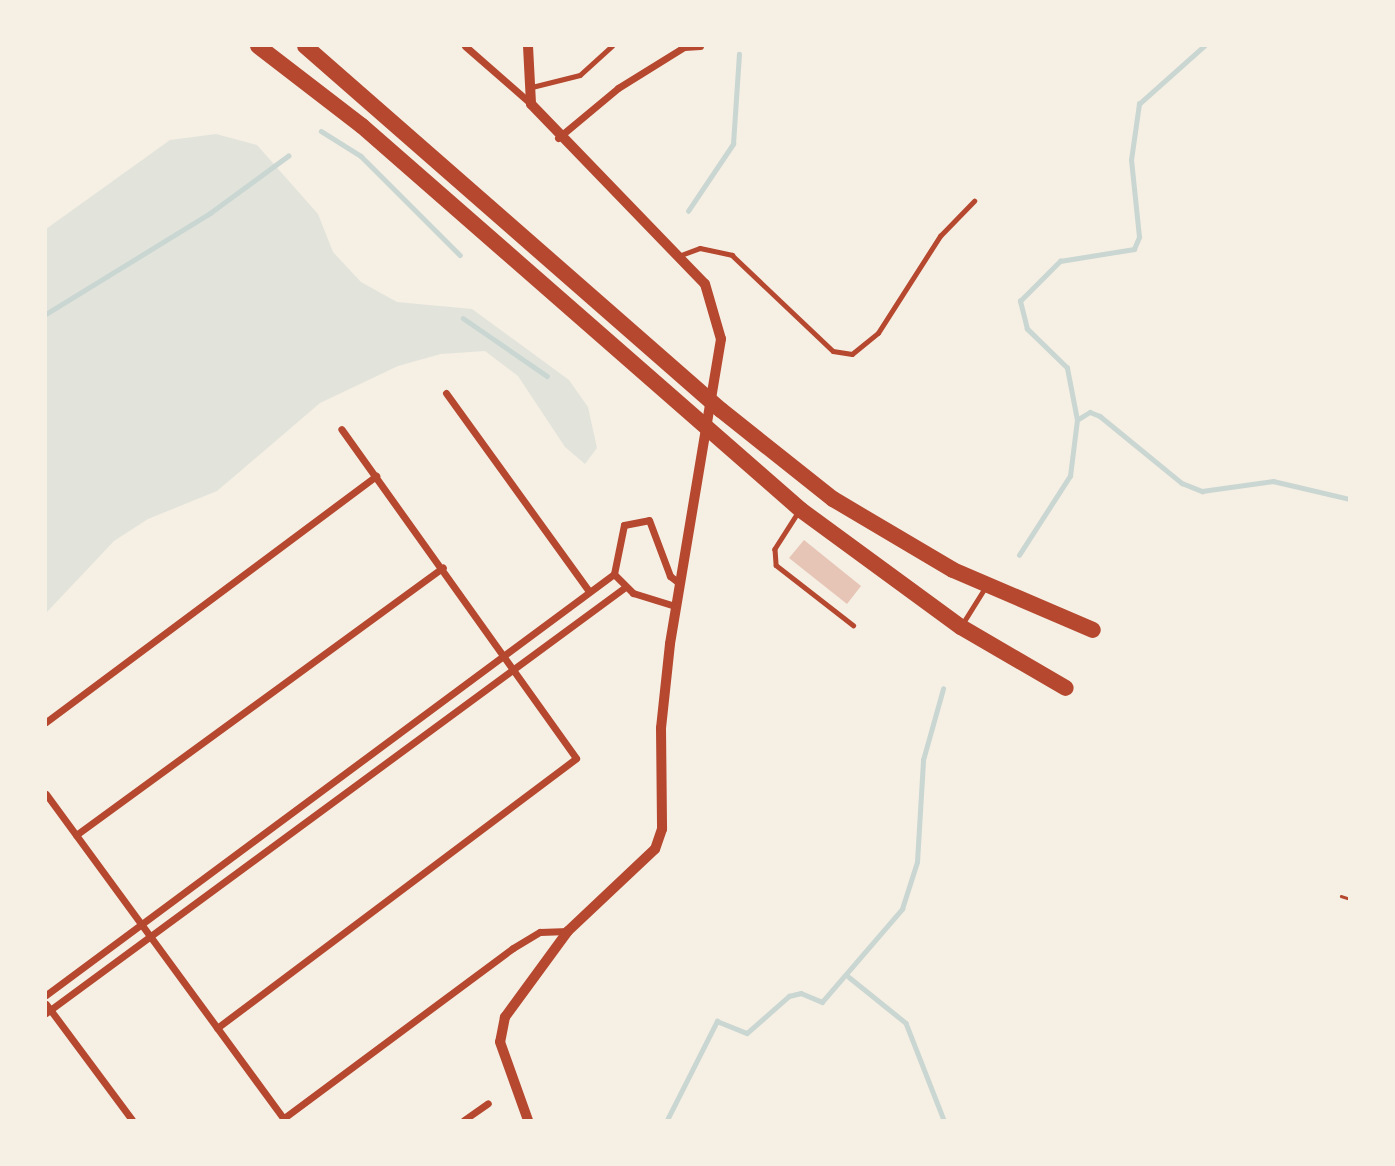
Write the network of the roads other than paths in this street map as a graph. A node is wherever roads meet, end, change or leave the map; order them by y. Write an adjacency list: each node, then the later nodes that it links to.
1 (258, 46): 15 (highway)
2 (305, 46): 19 (highway)
3 (465, 46): 8 (street)
4 (528, 46): 7 (street)
5 (612, 46): 7 (lane)
6 (700, 46): 9 (street)
7 (528, 88): 8 (street)
8 (531, 104): 9 (street)
9 (558, 138): 11 (street)
10 (974, 201): 11 (lane)
11 (681, 255): 18 (street)
12 (446, 393): 21 (street)
13 (341, 429): 14 (street)
14 (376, 477): 16 (street); 29 (street)
15 (801, 510): 23 (lane); 24 (highway)
16 (443, 567): 26 (street); 31 (street)
17 (614, 574): 18 (street); 20 (street); 21 (street)
18 (679, 583): 22 (street)
19 (986, 586): 24 (lane); 25 (highway)
20 (624, 588): 22 (street); 27 (street)
21 (589, 591): 26 (street)
22 (676, 606): 35 (street)
23 (853, 625)
24 (961, 627): 28 (highway)
25 (1093, 630)
26 (506, 654): 27 (street); 32 (street)
27 (516, 667): 33 (street); 39 (street)
28 (1066, 688)
29 (46, 722)
30 (46, 794): 31 (street)
31 (76, 835): 34 (street)
32 (255, 839): 33 (street); 34 (street)
33 (264, 852): 36 (street)
34 (141, 924): 36 (street); 37 (street)
35 (568, 931): 41 (street); 44 (street)
36 (150, 936): 38 (street); 39 (street)
37 (46, 995)
38 (47, 1009): 42 (street)
39 (217, 1028): 41 (street)
40 (488, 1103): 43 (street)
41 (284, 1119)
42 (132, 1121)
43 (464, 1121)
44 (528, 1121)

